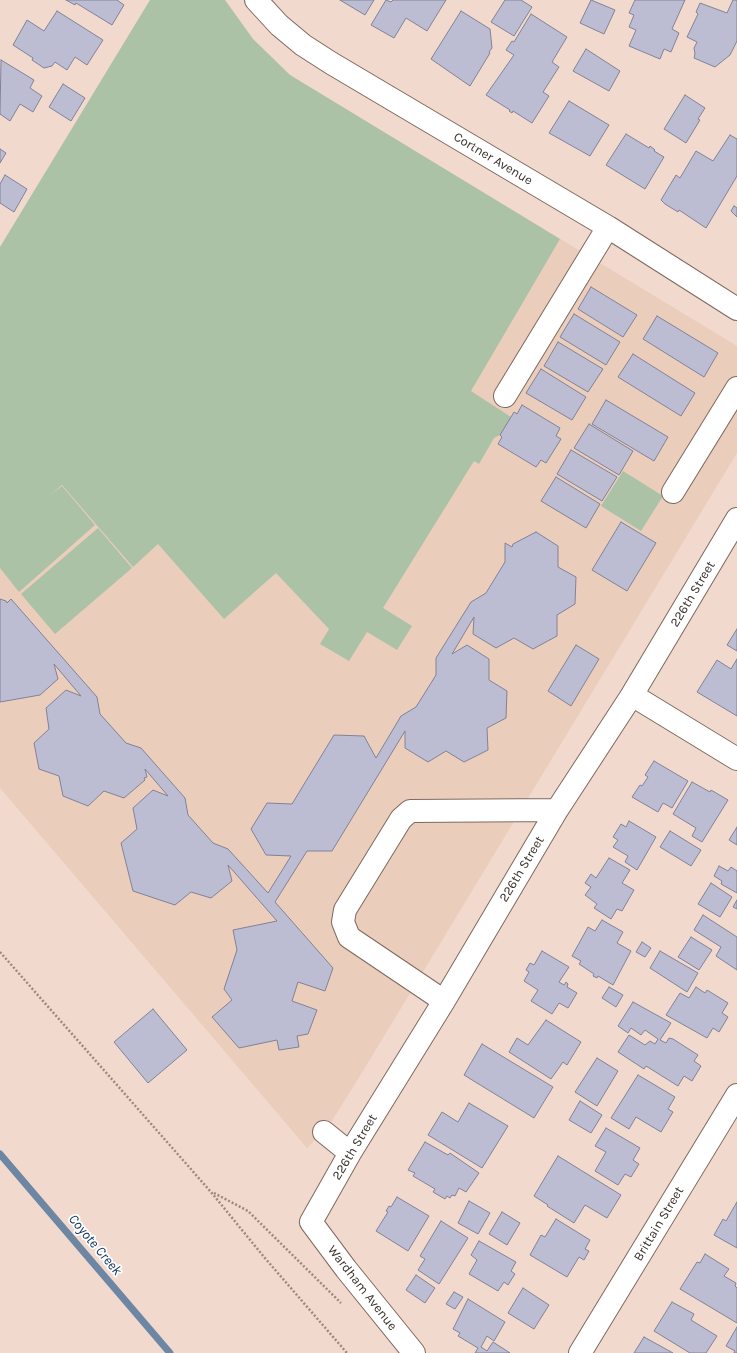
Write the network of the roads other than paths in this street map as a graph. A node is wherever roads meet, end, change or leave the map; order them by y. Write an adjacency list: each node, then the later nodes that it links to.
1 (256, 0): 2 (street, Cortner Avenue)
2 (608, 227): 3 (street, Cortner Avenue); 5 (street)
3 (737, 309)
4 (737, 388): 6 (street)
5 (505, 396)
6 (674, 492)
7 (737, 519): 8 (street, 226th Street)
8 (632, 696): 9 (street); 10 (street, 226th Street)
9 (737, 759)
10 (557, 810): 11 (street, 226th Street); 11 (street)
11 (444, 1001): 14 (street, 226th Street)
12 (737, 1095): 17 (street, Brittain Street)
13 (324, 1132): 14 (street)
14 (350, 1153): 15 (street, 226th Street)
15 (311, 1222): 16 (street, Wardham Avenue)
16 (414, 1353)
17 (580, 1353)

